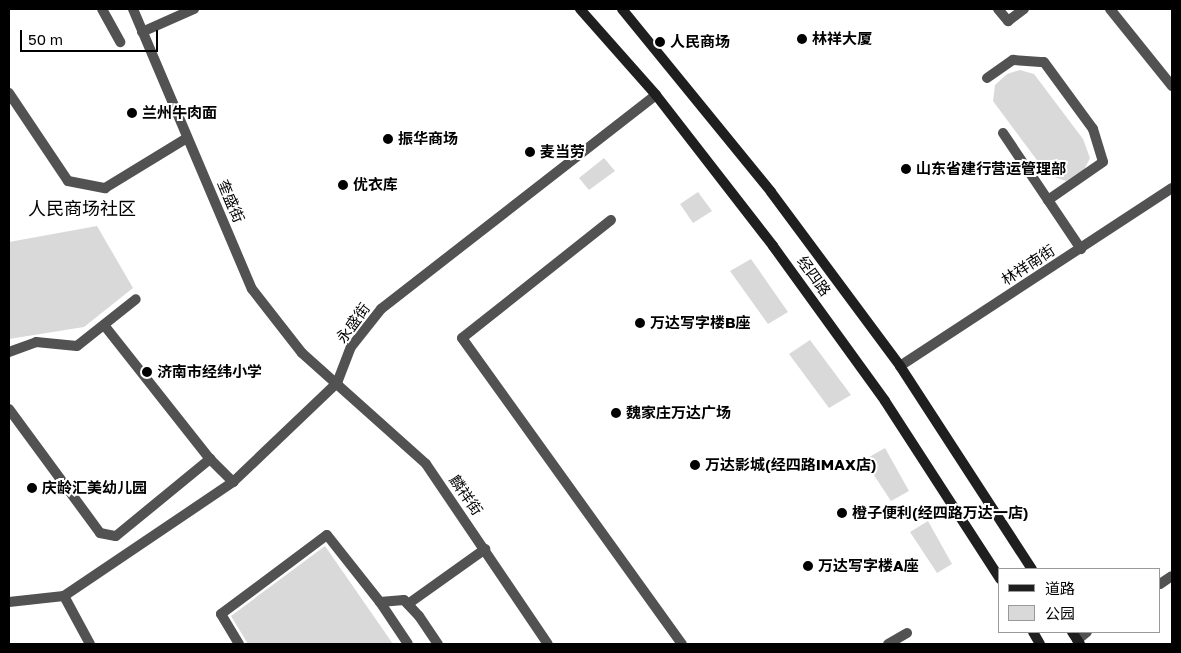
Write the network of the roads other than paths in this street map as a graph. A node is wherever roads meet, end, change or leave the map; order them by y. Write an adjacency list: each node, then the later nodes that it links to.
1 (102, 9): 10 (street)
2 (133, 9): 9 (street, 奎盛街)
3 (194, 9): 9 (street)
4 (580, 9): 14 (main road, 经四路)
5 (622, 9): 24 (main road, 经四路)
6 (998, 9): 7 (street)
7 (1024, 9)
8 (1110, 9): 12 (street)
9 (142, 32): 16 (street, 奎盛街)
10 (120, 42)
11 (987, 78): 18 (street)
12 (1172, 86)
13 (9, 93): 16 (street)
14 (656, 95): 25 (street, 永盛街); 31 (main road, 经四路)
15 (1003, 133): 18 (street)
16 (187, 138): 25 (street, 奎盛街)
17 (1172, 188): 20 (street, 林祥南街)
18 (1048, 200): 20 (street)
19 (611, 220): 45 (street)
20 (1081, 248): 24 (street, 林祥南街)
21 (136, 299): 22 (street)
22 (104, 325): 23 (street); 27 (street)
23 (9, 352)
24 (900, 366): 30 (main road, 经四路)
25 (337, 383): 28 (street, 永盛街); 29 (street, 麟祥街)
26 (9, 409): 27 (street)
27 (210, 459): 28 (street)
28 (233, 482): 34 (street, 永盛街)
29 (485, 549): 37 (street); 44 (street, 麟祥街)
30 (1031, 568)
31 (998, 576)
32 (1172, 576): 33 (street)
33 (1161, 583)
34 (64, 596): 35 (street); 40 (street)
35 (9, 602)
36 (380, 602): 37 (street); 41 (street); 42 (street)
37 (408, 604): 43 (street)
38 (907, 633): 46 (street)
39 (1034, 633): 47 (main road)
40 (90, 644)
41 (239, 644)
42 (408, 644)
43 (438, 644)
44 (548, 644)
45 (682, 644)
46 (888, 644)
47 (1040, 644)

